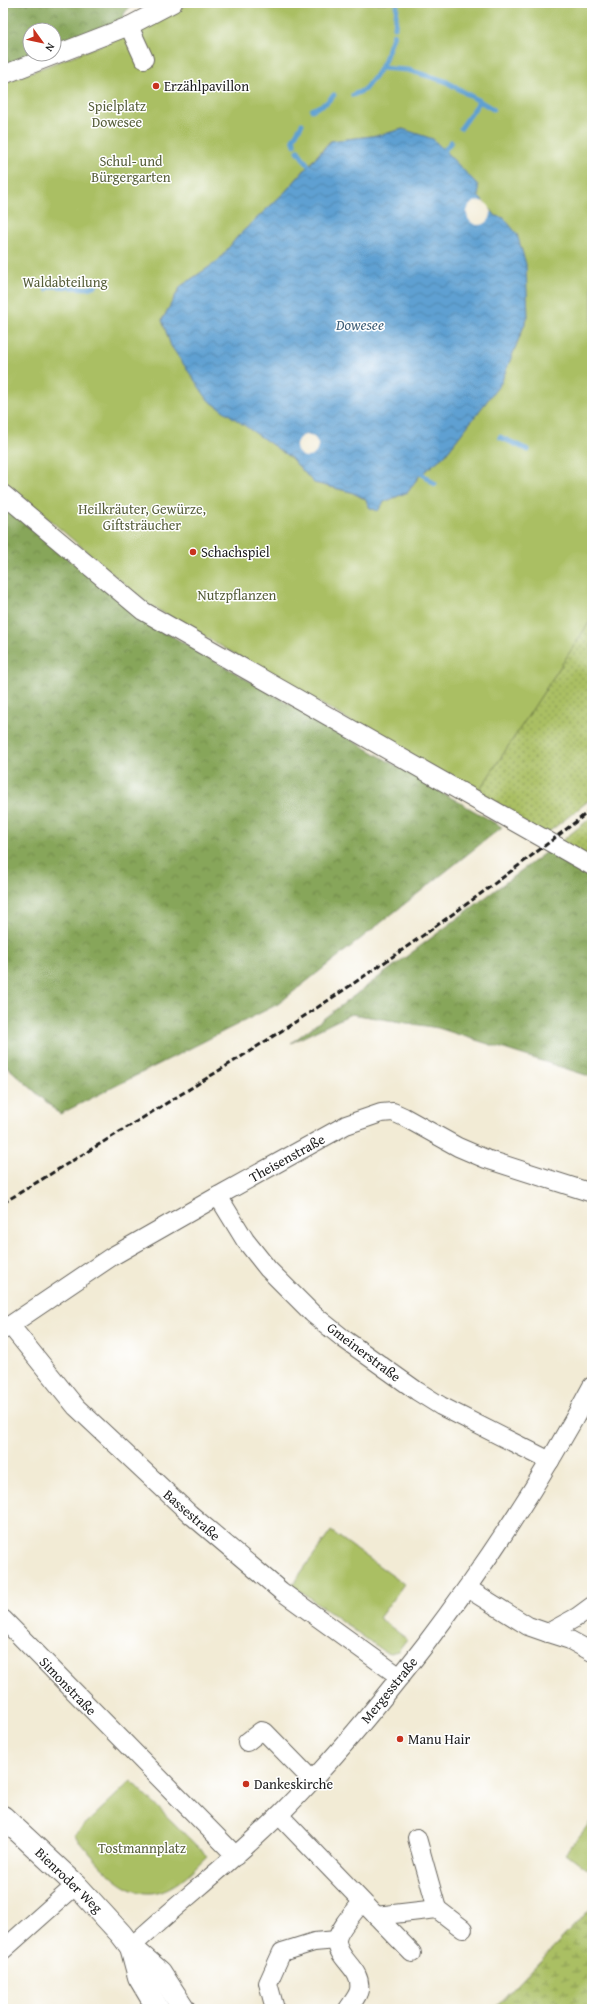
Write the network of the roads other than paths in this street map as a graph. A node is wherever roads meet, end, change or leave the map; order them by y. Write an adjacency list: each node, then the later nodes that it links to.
1 (173, 3): 2 (street)
2 (129, 26): 3 (street); 4 (street)
3 (144, 59)
4 (3, 75)
5 (3, 494): 6 (street)
6 (592, 866)
7 (592, 1193): 8 (street, Theisenstraße)
8 (218, 1196): 9 (street, Theisenstraße); 11 (street, Gmeinerstraße)
9 (7, 1327): 17 (street, Bassestraße)
10 (592, 1386): 11 (street, Mergesstraße)
11 (550, 1461): 12 (street, Mergesstraße)
12 (467, 1588): 15 (street); 17 (street, Mergesstraße)
13 (592, 1606): 15 (street)
14 (3, 1619): 23 (street, Simonstraße)
15 (548, 1632): 16 (street)
16 (592, 1652)
17 (400, 1677): 19 (street, Mergesstraße)
18 (247, 1742): 19 (street)
19 (312, 1780): 20 (street, Mergesstraße)
20 (279, 1816): 23 (street, Mergesstraße); 25 (street)
21 (3, 1817): 24 (main road, Bienroder Weg)
22 (417, 1838): 26 (street)
23 (236, 1856): 30 (street, Mergesstraße)
24 (76, 1885): 30 (main road, Bienroder Weg); 31 (street)
25 (362, 1902): 27 (street); 29 (street)
26 (437, 1909): 27 (street); 28 (street)
27 (376, 1916): 32 (street)
28 (463, 1929)
29 (337, 1940): 35 (street); 36 (street)
30 (131, 1948): 33 (main road, Bienroder Weg); 34 (main road, Bienroder Weg)
31 (3, 1950)
32 (412, 1953)
33 (158, 2009)
34 (184, 2009)
35 (275, 2009)
36 (348, 2009)

